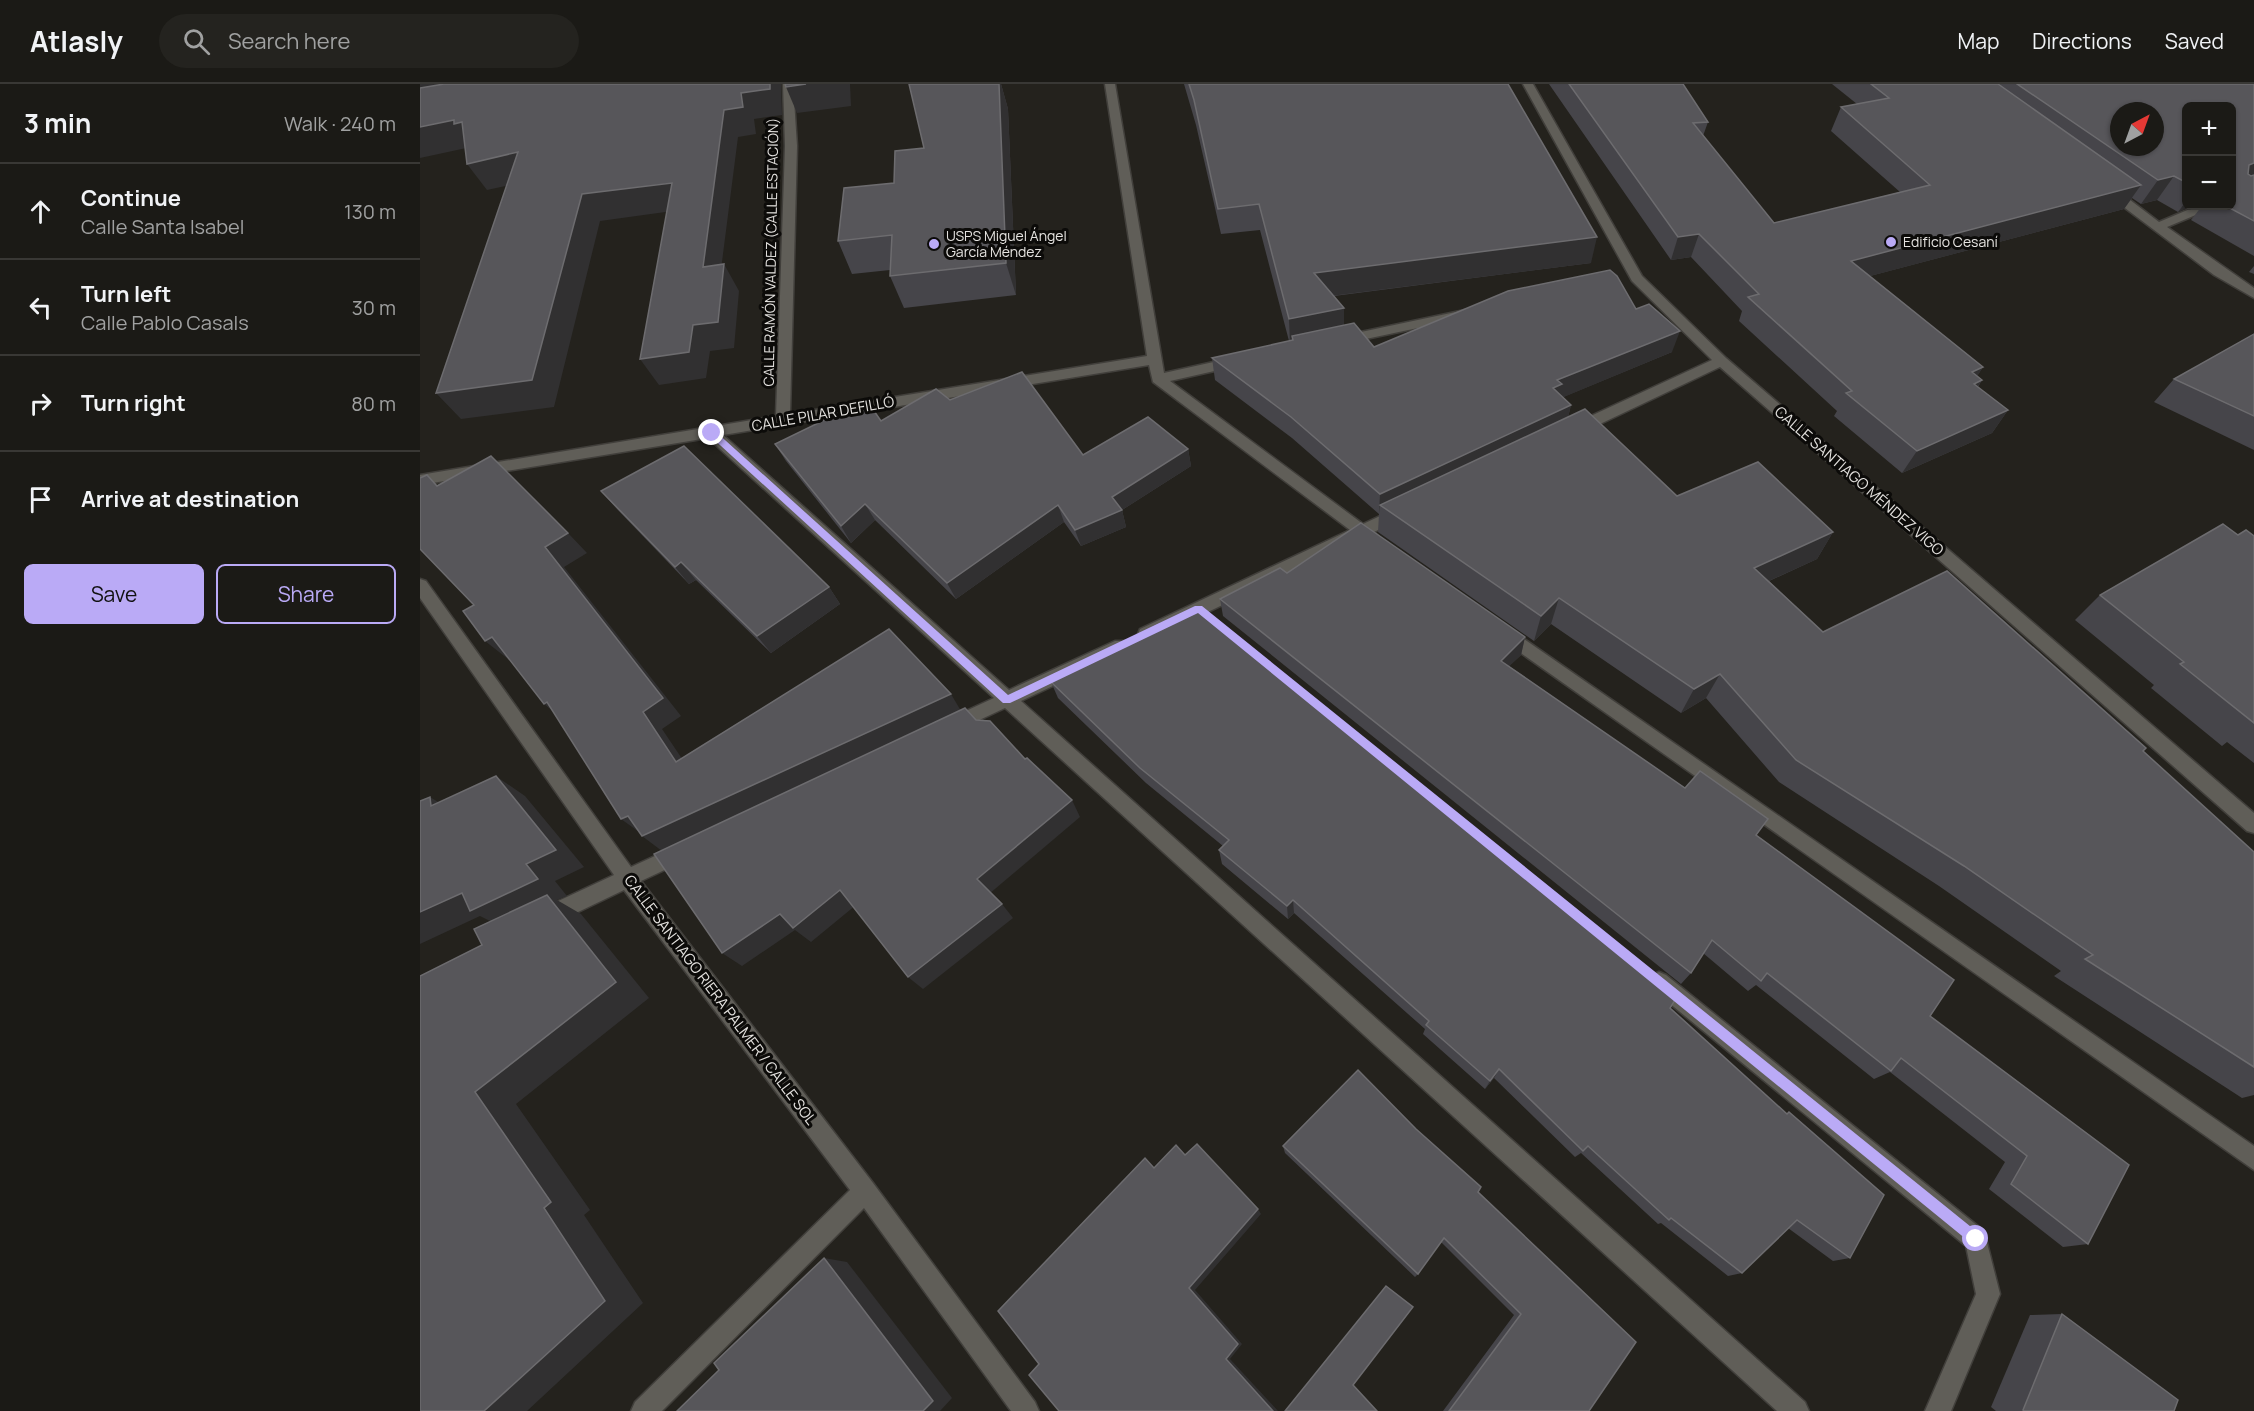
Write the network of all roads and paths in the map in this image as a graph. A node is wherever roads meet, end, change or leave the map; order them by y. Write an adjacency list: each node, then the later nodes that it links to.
1 (788, 84): 14 (street, CALLE RAMÓN VALDEZ (CALLE ESTACIÓN))
2 (1110, 84): 10 (street)
3 (1528, 84): 12 (street, CALLE SANTIAGO MÉNDEZ VIGO)
4 (2103, 186): 6 (street)
5 (2197, 210): 6 (street)
6 (2160, 226): 7 (street)
7 (2254, 294)
8 (1473, 312): 9 (street)
9 (1333, 342)
10 (1155, 358): 13 (street); 14 (street, CALLE PILAR DEFILLÓ)
11 (1252, 359): 13 (street)
12 (1721, 361): 16 (street); 27 (street, CALLE SANTIAGO MÉNDEZ VIGO)
13 (1158, 379): 19 (street)
14 (783, 421): 15 (street, CALLE PILAR DEFILLÓ)
15 (712, 433): 17 (street, CALLE PILAR DEFILLÓ); 25 (street)
16 (1562, 436)
17 (420, 480)
18 (1414, 506): 19 (street)
19 (1361, 531): 20 (street); 22 (street)
20 (1390, 552)
21 (420, 585): 29 (street, CALLE SANTIAGO RIERA PALMER / CALLE SOL)
22 (1198, 609): 24 (street); 25 (street)
23 (1488, 621): 32 (street)
24 (1217, 624)
25 (1007, 700): 26 (street); 36 (street)
26 (931, 736)
27 (2254, 825)
28 (692, 848): 29 (street)
29 (627, 878): 30 (street); 33 (street, CALLE SANTIAGO RIERA PALMER / CALLE SOL)
30 (534, 923)
31 (1643, 969): 37 (street)
32 (2254, 1159)
33 (864, 1191): 34 (street); 35 (street, CALLE SANTIAGO RIERA PALMER / CALLE SOL)
34 (644, 1411)
35 (1026, 1411)
36 (1796, 1411)
37 (1938, 1411)

